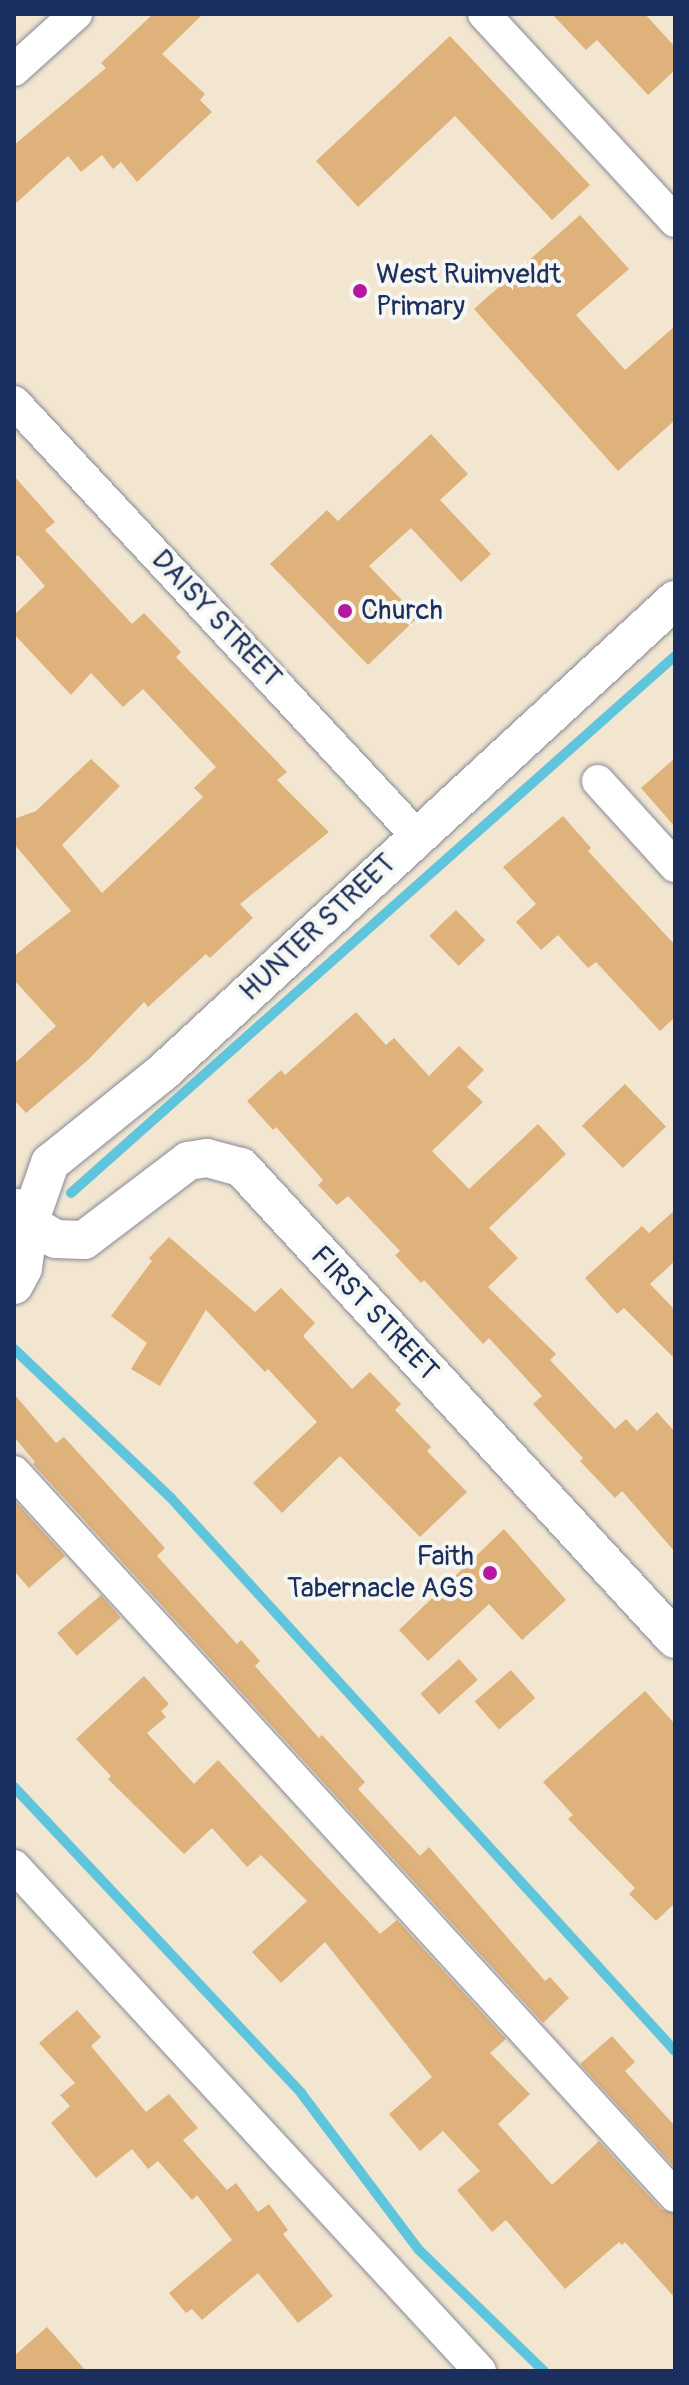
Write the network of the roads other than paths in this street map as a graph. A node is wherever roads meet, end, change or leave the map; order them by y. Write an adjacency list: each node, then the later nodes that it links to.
1 (76, 14): 3 (street)
2 (484, 14): 4 (street)
3 (14, 70)
4 (675, 221)
5 (14, 402): 8 (street, DAISY STREET)
6 (675, 600): 8 (street, HUNTER STREET)
7 (598, 781): 9 (street)
8 (417, 836): 10 (street, HUNTER STREET)
9 (675, 866)
10 (22, 1214): 11 (street, HUNTER STREET); 13 (street, FIRST STREET)
11 (14, 1285)
12 (14, 1472): 15 (street)
13 (675, 1639)
14 (14, 1866): 16 (street)
15 (675, 2196)
16 (480, 2371)

